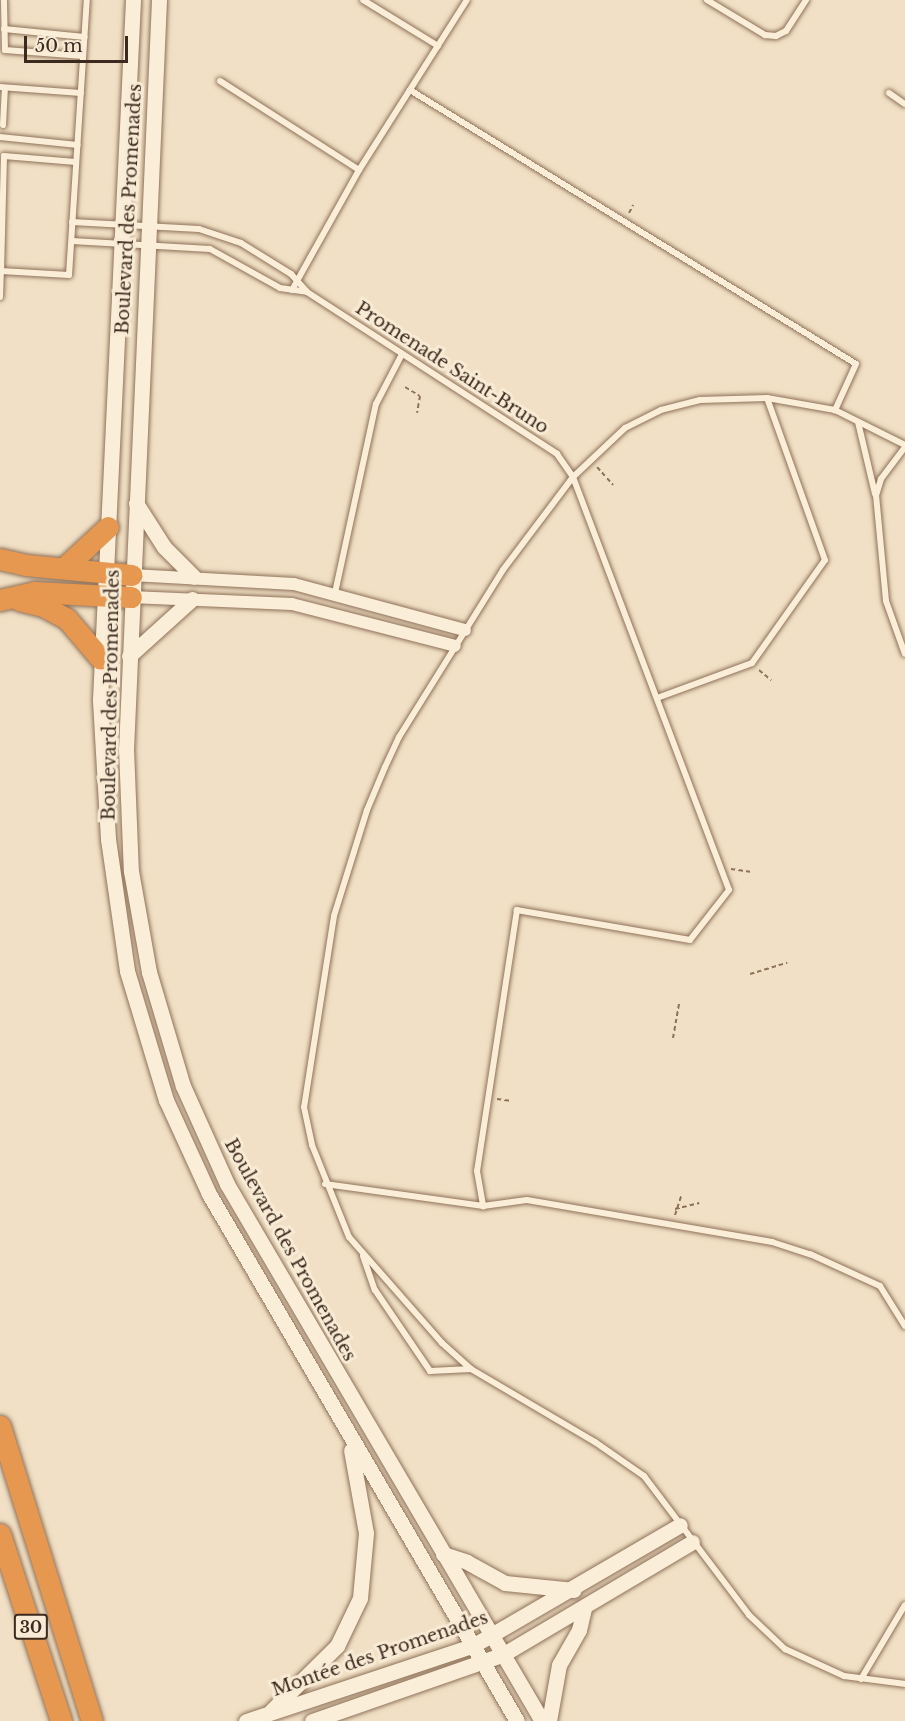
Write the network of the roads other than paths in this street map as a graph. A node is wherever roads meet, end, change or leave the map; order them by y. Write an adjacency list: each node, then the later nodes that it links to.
1 (4, 0): 9 (lane)
2 (87, 0): 10 (lane)
3 (133, 0): 25 (street, Boulevard des Promenades)
4 (159, 0): 26 (street, Boulevard des Promenades)
5 (363, 0): 11 (lane)
6 (467, 0): 11 (lane)
7 (707, 0): 8 (lane)
8 (806, 0)
9 (4, 29): 10 (lane); 12 (lane)
10 (85, 37): 12 (lane)
11 (438, 46): 15 (lane)
12 (83, 56): 16 (lane)
13 (220, 81): 23 (lane)
14 (3, 87): 16 (lane); 19 (lane)
15 (410, 90): 23 (lane); 37 (lane)
16 (81, 93): 21 (lane)
17 (889, 93): 18 (lane)
18 (905, 104)
19 (3, 125)
20 (0, 137): 21 (lane)
21 (78, 145): 22 (lane)
22 (76, 162): 24 (lane); 30 (lane)
23 (359, 170): 31 (lane)
24 (72, 222): 25 (lane, Promenade Saint-Bruno); 27 (lane)
25 (122, 225): 26 (lane, Promenade Saint-Bruno); 28 (street, Boulevard des Promenades)
26 (146, 226): 29 (street, Boulevard des Promenades); 31 (lane, Promenade Saint-Bruno)
27 (72, 241): 28 (lane, Promenade Saint-Bruno); 30 (lane)
28 (121, 244): 29 (lane, Promenade Saint-Bruno); 43 (street, Boulevard des Promenades)
29 (146, 245): 32 (lane, Promenade Saint-Bruno); 42 (street, Boulevard des Promenades)
30 (1, 271): 34 (lane)
31 (297, 281): 32 (lane); 33 (lane, Promenade Saint-Bruno)
32 (292, 290): 33 (lane, Promenade Saint-Bruno)
33 (307, 292): 35 (lane, Promenade Saint-Bruno)
34 (0, 297)
35 (402, 354): 40 (lane, Promenade Saint-Bruno); 49 (lane)
36 (767, 398): 37 (lane); 40 (lane); 59 (lane)
37 (835, 410): 38 (lane)
38 (858, 422): 39 (lane); 41 (lane)
39 (905, 446): 41 (lane)
40 (573, 477): 54 (lane); 59 (lane, Promenade Saint-Bruno)
41 (876, 495): 56 (lane)
42 (135, 503): 47 (street, Boulevard des Promenades); 48 (street)
43 (108, 526): 45 (highway); 46 (street, Boulevard des Promenades)
44 (0, 559): 45 (highway)
45 (64, 568): 46 (highway)
46 (106, 571): 47 (highway); 50 (street, Boulevard des Promenades)
47 (132, 575): 48 (street); 51 (street, Boulevard des Promenades)
48 (194, 576): 49 (street)
49 (335, 593): 54 (street)
50 (104, 596): 51 (highway); 53 (highway); 58 (street, Boulevard des Promenades)
51 (131, 597): 52 (street); 57 (street, Boulevard des Promenades)
52 (192, 599): 55 (street); 57 (street)
53 (0, 600): 58 (highway)
54 (465, 630): 55 (lane)
55 (456, 646): 60 (lane)
56 (905, 654)
57 (129, 656): 70 (street, Boulevard des Promenades)
58 (101, 659): 66 (street, Boulevard des Promenades)
59 (657, 698): 61 (lane, Promenade Saint-Bruno)
60 (326, 1184): 61 (lane); 62 (lane)
61 (483, 1206): 63 (lane)
62 (360, 1250): 64 (lane); 64 (lane)
63 (905, 1326)
64 (471, 1369): 67 (lane)
65 (0, 1426): 77 (highway)
66 (346, 1430): 75 (street, Boulevard des Promenades); 81 (street)
67 (680, 1525): 69 (lane); 71 (street, Montée des Promenades)
68 (0, 1534): 82 (highway, 30)
69 (692, 1542): 73 (street); 79 (lane)
70 (443, 1554): 71 (street); 74 (street, Boulevard des Promenades)
71 (574, 1590): 74 (street, Montée des Promenades)
72 (905, 1605): 79 (lane)
73 (584, 1608): 76 (street); 89 (street)
74 (491, 1637): 75 (street, Montée des Promenades); 76 (street, Boulevard des Promenades)
75 (474, 1646): 78 (street, Boulevard des Promenades); 81 (street, Montée des Promenades)
76 (502, 1655): 78 (street); 88 (street, Boulevard des Promenades)
77 (73, 1656): 83 (highway); 84 (highway)
78 (484, 1664): 86 (street); 87 (street, Boulevard des Promenades)
79 (861, 1679): 80 (lane)
80 (905, 1684)
81 (270, 1713): 85 (street, Montée des Promenades)
82 (61, 1721)
83 (92, 1721)
84 (100, 1721)
85 (246, 1721)
86 (312, 1721)
87 (517, 1721)
88 (542, 1721)
89 (549, 1721)

